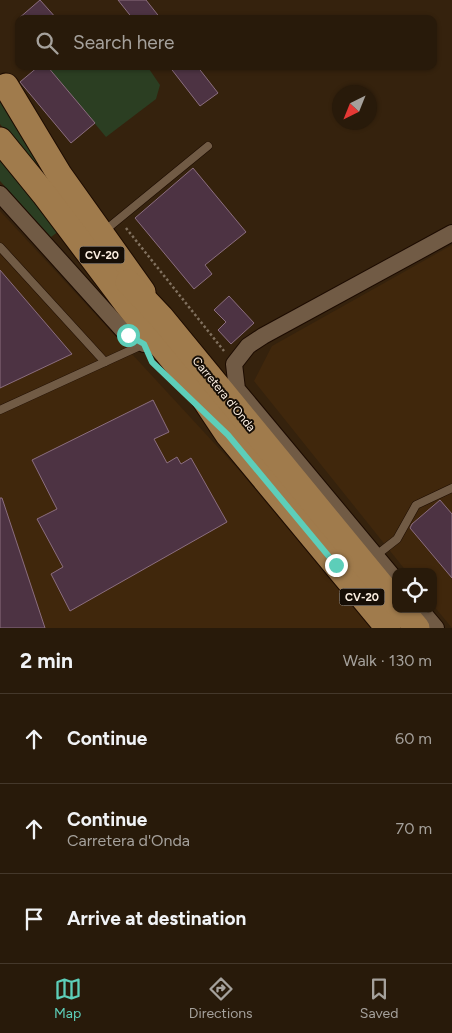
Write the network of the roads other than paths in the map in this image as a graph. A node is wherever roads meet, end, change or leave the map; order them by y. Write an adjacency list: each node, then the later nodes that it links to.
1 (3, 81): 6 (main road)
2 (0, 140): 5 (main road, Carretera d'Onda / CV-20)
3 (208, 146): 6 (lane)
4 (0, 194): 11 (street)
5 (44, 194): 9 (main road, Carretera d'Onda / CV-20); 10 (main road, Carretera d'Onda / CV-20)
6 (110, 227): 10 (main road)
7 (452, 233): 16 (street, Carretera d'Onda)
8 (0, 247): 12 (lane)
9 (126, 303): 11 (main road); 14 (main road, Carretera d'Onda / CV-20)
10 (161, 316): 16 (main road, Carretera d'Onda / CV-20)
11 (144, 344): 12 (lane); 14 (main road)
12 (106, 362): 13 (lane)
13 (0, 410)
14 (228, 435): 21 (main road, Carretera d'Onda / CV-20)
15 (452, 488): 16 (lane)
16 (370, 560): 17 (street, Carretera d'Onda); 18 (main road, Carretera d'Onda / CV-20)
17 (392, 577)
18 (392, 596)
19 (404, 613): 22 (main road, CV-20)
20 (423, 613): 23 (street)
21 (388, 628)
22 (417, 628)
23 (436, 628)

